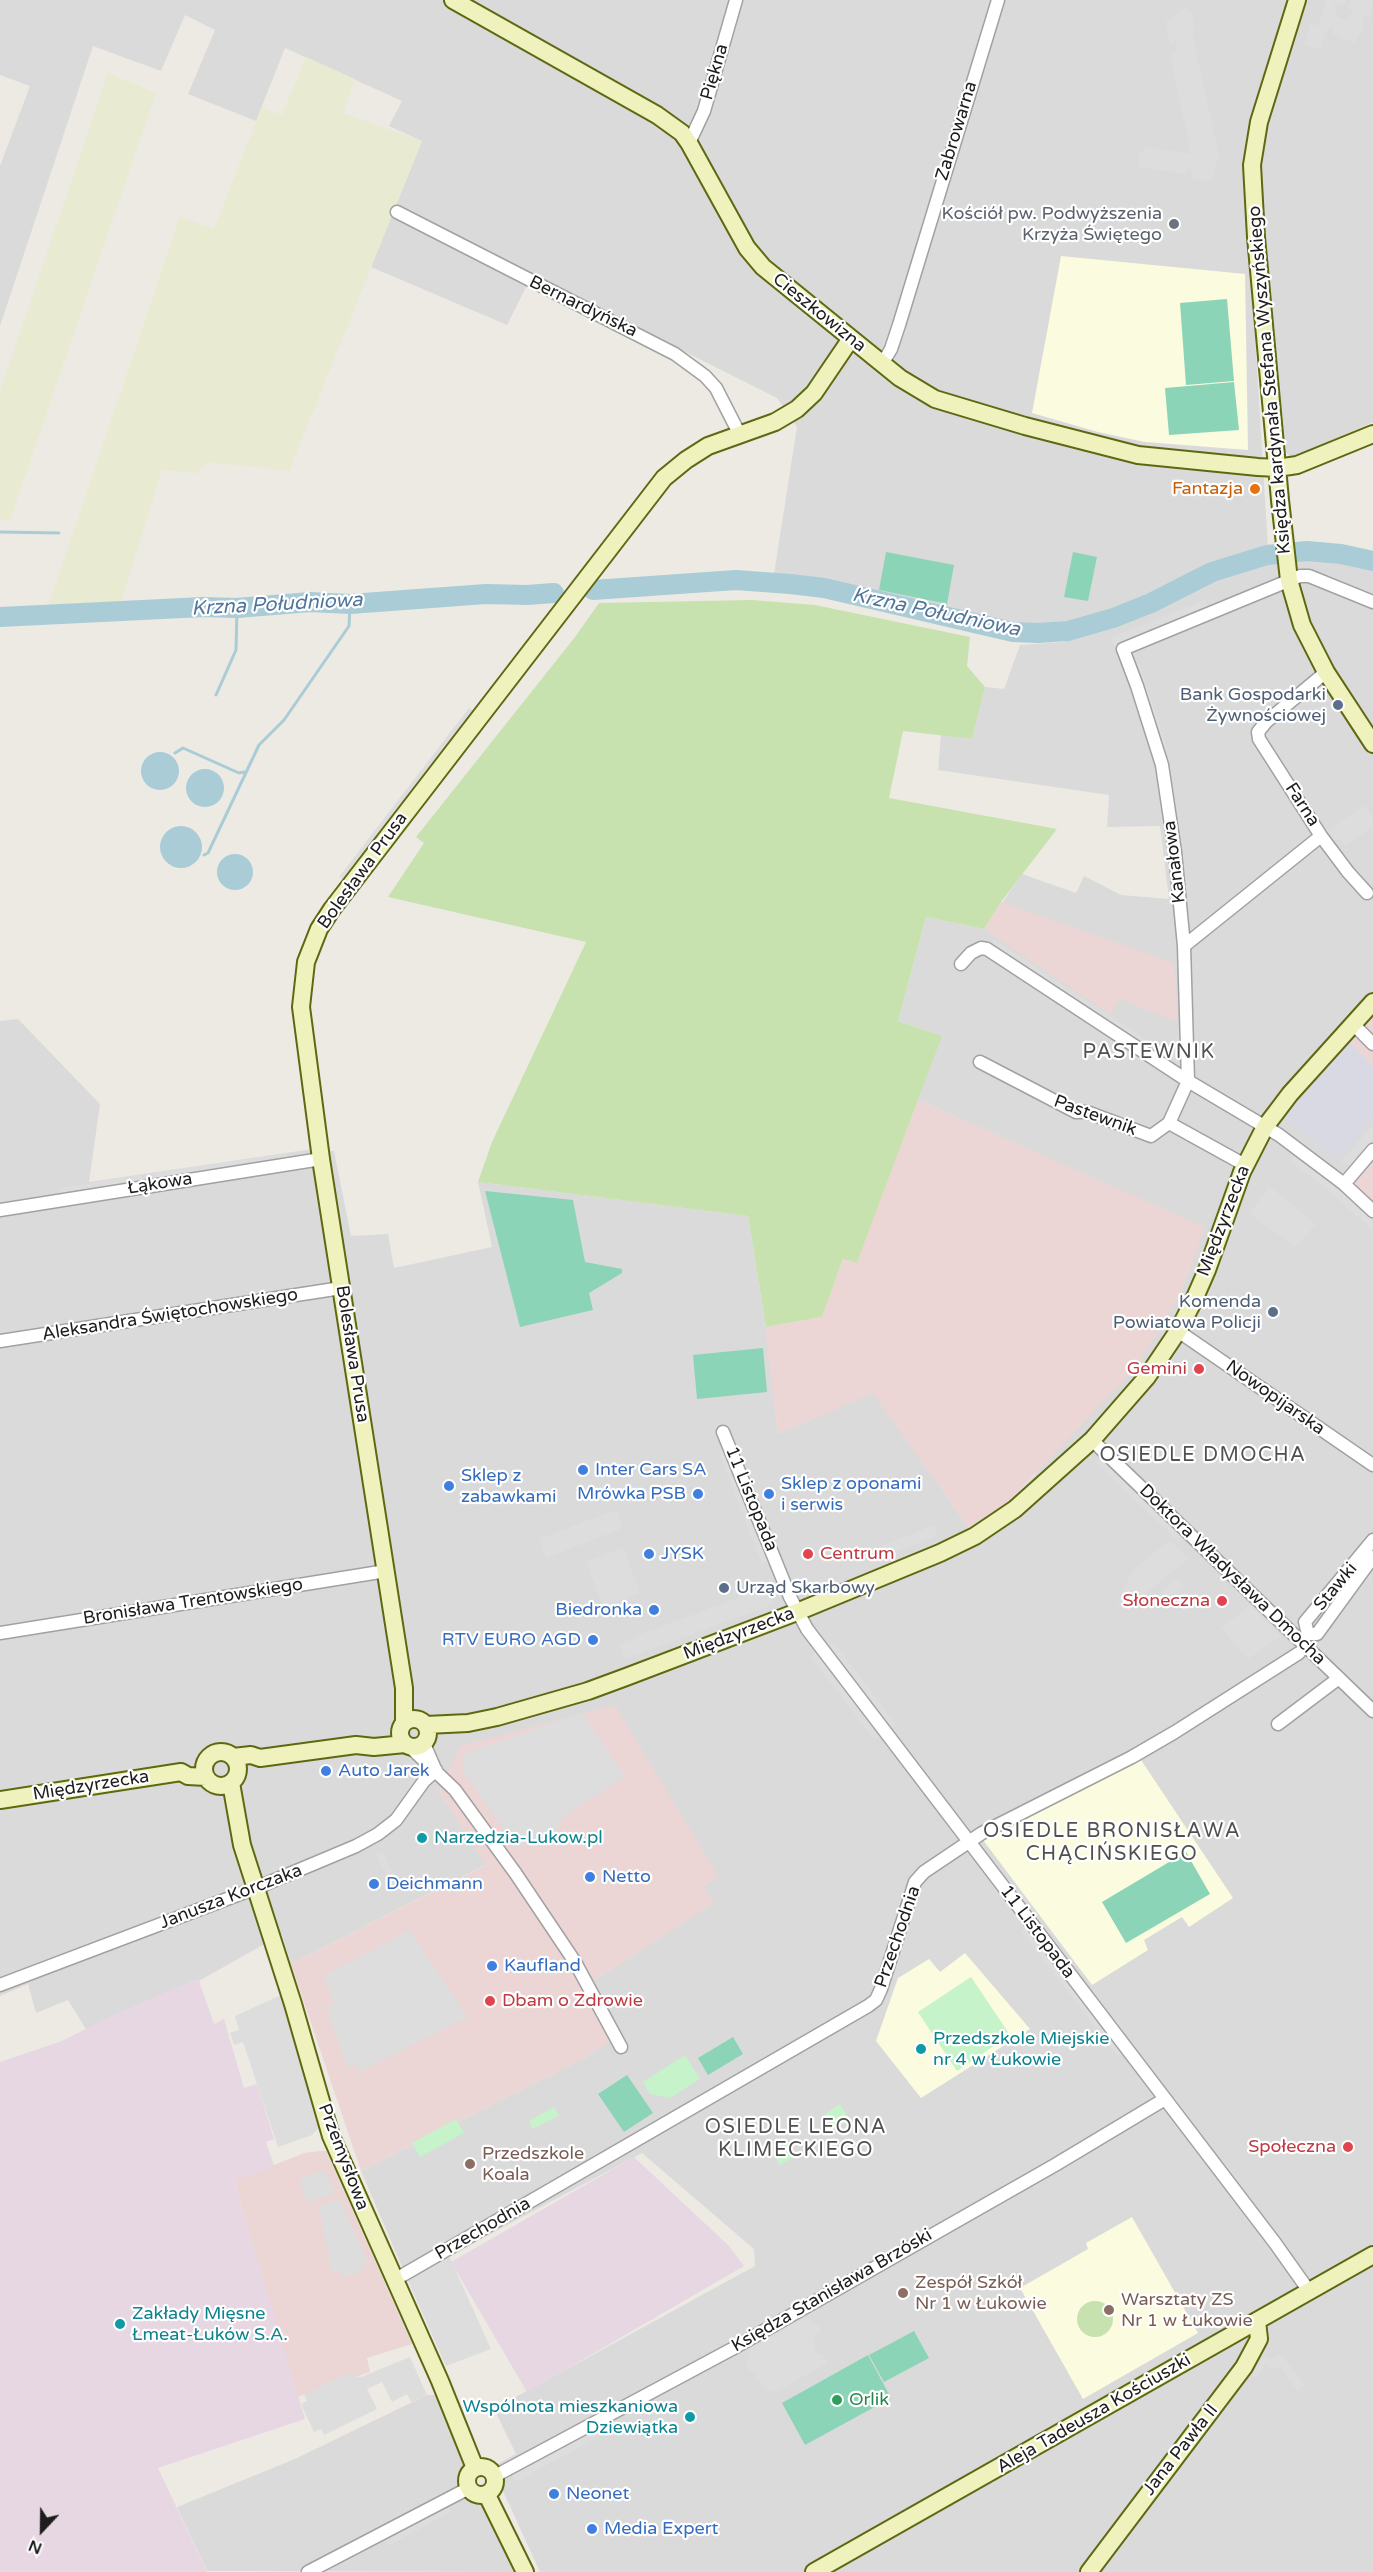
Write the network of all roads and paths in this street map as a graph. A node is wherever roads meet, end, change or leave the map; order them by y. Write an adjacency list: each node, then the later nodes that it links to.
1 (453, 0): 5 (street, Cieszkowizna)
2 (736, 0): 5 (street, Piękna)
3 (998, 0): 8 (street, Zabrowarna)
4 (1297, 0): 11 (street, Księdza kardynała Stefana Wyszyńskiego)
5 (689, 143): 7 (street, Cieszkowizna)
6 (397, 212): 10 (street, Bernardyńska)
7 (850, 340): 8 (street, Cieszkowizna); 10 (street, Bolesława Prusa)
8 (882, 364): 11 (street, Cieszkowizna)
9 (1373, 434): 11 (street, Cieszkowizna)
10 (740, 435): 28 (street, Bolesława Prusa)
11 (1277, 468): 12 (street, Księdza kardynała Stefana Wyszyńskiego)
12 (1288, 573): 13 (street); 14 (street, Księdza kardynała Stefana Wyszyńskiego); 18 (street, Kanałowa)
13 (1373, 602)
14 (1326, 672): 15 (street, Księdza kardynała Stefana Wyszyńskiego); 16 (street, Farna)
15 (1373, 744)
16 (1321, 836): 17 (street); 18 (street, Farna)
17 (1367, 893)
18 (1184, 946): 24 (street, Kanałowa)
19 (961, 964): 24 (street)
20 (1373, 1002): 21 (street, Międzyrzecka)
21 (1353, 1024): 22 (street); 26 (street, Międzyrzecka)
22 (1373, 1044)
23 (980, 1062): 25 (street, Pastewnik)
24 (1188, 1081): 25 (street); 26 (street)
25 (1169, 1123): 29 (street)
26 (1265, 1127): 29 (street, Międzyrzecka); 30 (street)
27 (1373, 1150): 30 (street)
28 (321, 1159): 31 (street, Łąkowa); 33 (street, Bolesława Prusa)
29 (1245, 1165): 34 (street, Międzyrzecka)
30 (1344, 1184): 32 (street)
31 (0, 1210)
32 (1373, 1211)
33 (341, 1288): 35 (street, Aleksandra Świętochowskiego); 40 (street, Bolesława Prusa)
34 (1178, 1331): 37 (street, Międzyrzecka); 38 (street, Nowopijarska)
35 (0, 1341)
36 (723, 1432): 41 (street, 11 Listopada)
37 (1092, 1440): 41 (street, Międzyrzecka); 43 (street, Doktora Władysława Dmocha)
38 (1373, 1465)
39 (1372, 1549): 43 (street, Stawki)
40 (386, 1572): 42 (street, Bronisława Trentowskiego); 47 (street, Bolesława Prusa)
41 (797, 1612): 47 (street, Międzyrzecka); 51 (street, 11 Listopada)
42 (0, 1633)
43 (1303, 1643): 44 (street, Doktora Władysława Dmocha); 51 (street, Przechodnia)
44 (1340, 1678): 45 (street, Doktora Władysława Dmocha); 46 (street)
45 (1373, 1711)
46 (1278, 1724)
47 (414, 1734): 48 (street); 49 (street, Międzyrzecka)
48 (436, 1770): 52 (street, Janusza Korczaka); 54 (street)
49 (222, 1772): 50 (street, Międzyrzecka); 52 (street, Przemysłowa)
50 (0, 1800)
51 (969, 1842): 55 (street, 11 Listopada); 57 (street, Przechodnia)
52 (256, 1888): 53 (street, Janusza Korczaka); 60 (street, Przemysłowa)
53 (0, 1985)
54 (621, 2047)
55 (1165, 2099): 58 (street, 11 Listopada); 61 (street, Księdza Stanisława Brzóski)
56 (1373, 2255): 58 (street, Aleja Tadeusza Kościuszki)
57 (403, 2275)
58 (1309, 2291): 59 (street, Aleja Tadeusza Kościuszki)
59 (1257, 2321): 64 (street, Aleja Tadeusza Kościuszki); 67 (street, Jana Pawła II)
60 (475, 2469): 61 (street); 62 (street)
61 (495, 2476): 63 (street)
62 (468, 2488): 63 (street); 65 (street)
63 (487, 2495): 66 (street)
64 (816, 2571)
65 (308, 2572)
66 (525, 2572)
67 (1089, 2572)

